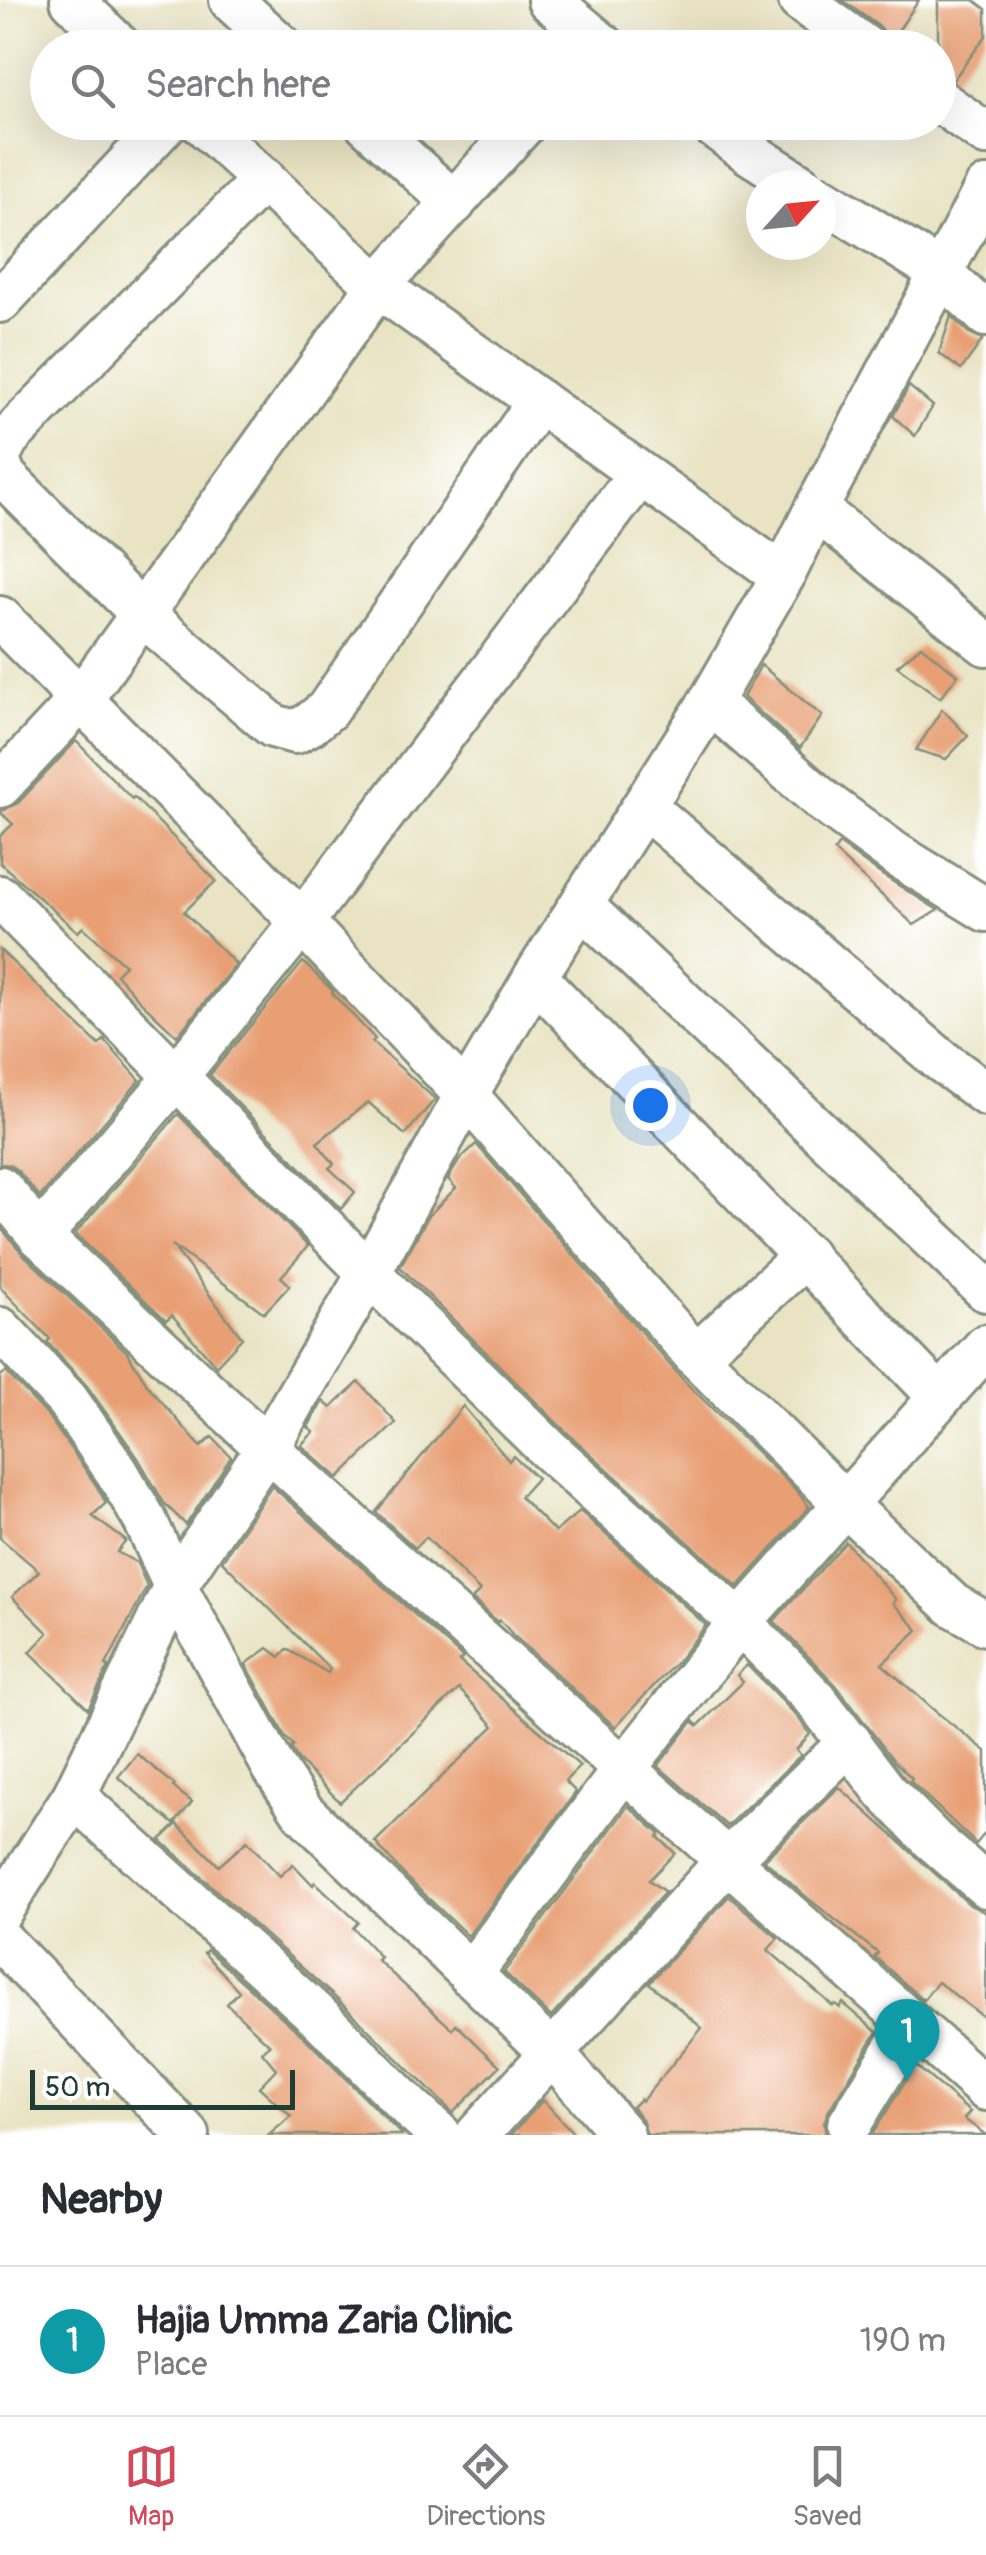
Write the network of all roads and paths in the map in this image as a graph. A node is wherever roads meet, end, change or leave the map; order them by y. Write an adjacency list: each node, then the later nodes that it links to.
1 (72, 0): 5 (street)
2 (231, 0): 6 (street)
3 (549, 0): 7 (street)
4 (800, 0): 8 (street)
5 (103, 30)
6 (264, 30)
7 (582, 30)
8 (841, 30)
9 (956, 113): 10 (street)
10 (986, 134)
11 (150, 140): 23 (street)
12 (221, 140): 17 (street)
13 (386, 140): 19 (street)
14 (510, 140): 19 (street)
15 (732, 140): 16 (street)
16 (777, 170)
17 (264, 179): 22 (street); 26 (street)
18 (986, 188): 21 (street)
19 (454, 203): 22 (street)
20 (836, 207): 21 (street)
21 (940, 272): 24 (street); 29 (street)
22 (378, 286): 25 (street); 31 (street)
23 (0, 301)
24 (986, 314)
25 (539, 401): 28 (street); 31 (street)
26 (0, 453)
27 (0, 465): 31 (street)
28 (639, 474): 30 (street); 41 (street)
29 (816, 509): 30 (street); 33 (street)
30 (783, 576): 35 (street)
31 (142, 614): 34 (street)
32 (0, 618): 34 (street)
33 (986, 644)
34 (81, 699): 36 (street); 41 (street)
35 (710, 702): 37 (street); 40 (street)
36 (0, 786)
37 (645, 807): 39 (street); 44 (street)
38 (0, 897): 43 (street)
39 (582, 906): 42 (street); 50 (street)
40 (986, 910)
41 (302, 922): 43 (street); 45 (street)
42 (535, 978): 45 (street); 48 (street)
43 (175, 1078): 47 (street); 49 (street)
44 (986, 1094)
45 (466, 1096): 49 (street); 53 (street)
46 (0, 1188): 47 (street)
47 (40, 1236): 55 (street)
48 (806, 1256): 53 (street); 54 (street)
49 (369, 1273): 55 (street); 58 (street)
50 (986, 1290)
51 (0, 1328): 57 (street)
52 (986, 1346): 54 (street)
53 (696, 1356): 56 (street)
54 (940, 1397): 56 (street)
55 (267, 1448): 57 (street); 61 (street)
56 (846, 1504): 58 (street); 59 (street)
57 (175, 1586): 62 (street); 67 (street)
58 (740, 1622): 60 (street); 61 (street)
59 (986, 1624)
60 (850, 1742): 63 (street); 64 (street)
61 (624, 1769): 63 (street); 67 (street)
62 (74, 1796): 65 (street); 73 (street)
63 (727, 1861): 68 (street); 69 (street)
64 (986, 1886)
65 (0, 1912)
66 (0, 1940): 72 (street)
67 (470, 1975): 69 (street)
68 (911, 2024): 70 (street); 71 (street)
69 (553, 2054): 74 (street); 75 (street)
70 (986, 2090)
71 (849, 2125)
72 (188, 2135)
73 (440, 2135)
74 (476, 2135)
75 (623, 2135)

